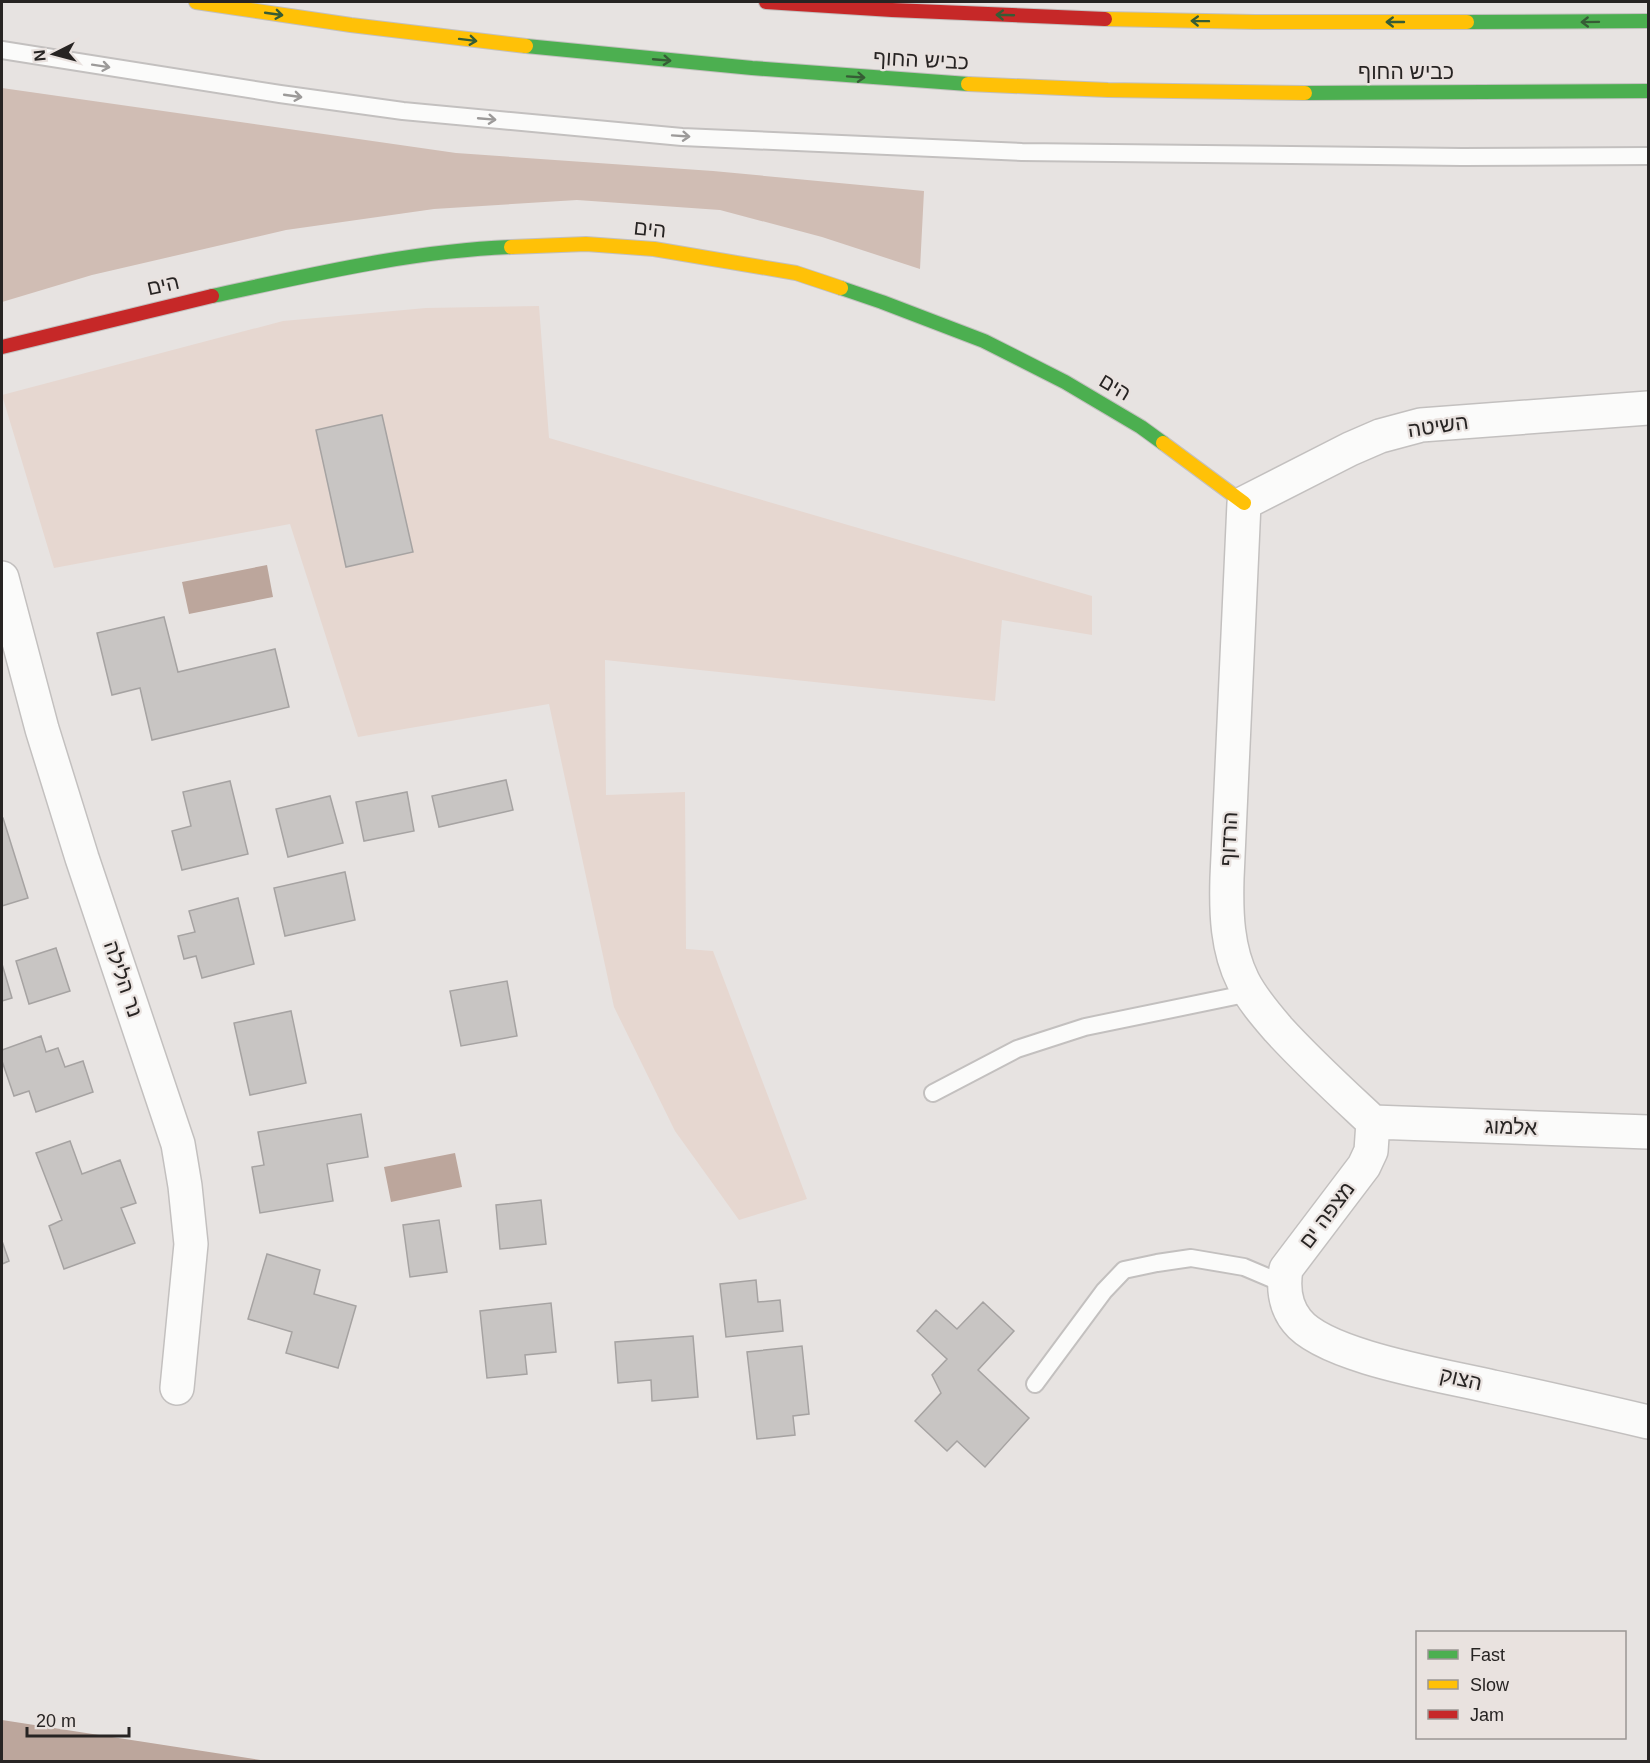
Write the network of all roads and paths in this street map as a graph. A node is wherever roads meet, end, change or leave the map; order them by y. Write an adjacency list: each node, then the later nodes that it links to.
1 (196, 2): 5 (main road, כביש החוף, one-way to 5)
2 (766, 2): 3 (main road, one-way to 2)
3 (1648, 21)
4 (2, 50): 6 (lane, one-way to 6)
5 (1648, 92)
6 (1648, 156)
7 (2, 347): 9 (main road, הים)
8 (1648, 408): 9 (street, השיטה)
9 (1244, 503): 11 (street, הרדוף)
10 (2, 578): 17 (street, נר הלילה)
11 (1250, 993): 12 (lane); 13 (street, הרדוף)
12 (933, 1093)
13 (1373, 1122): 14 (street, אלמוג); 15 (street, מצפה ים)
14 (1648, 1132)
15 (1287, 1296): 16 (lane); 18 (street, הצוק)
16 (1035, 1384)
17 (177, 1388)
18 (1648, 1422)

